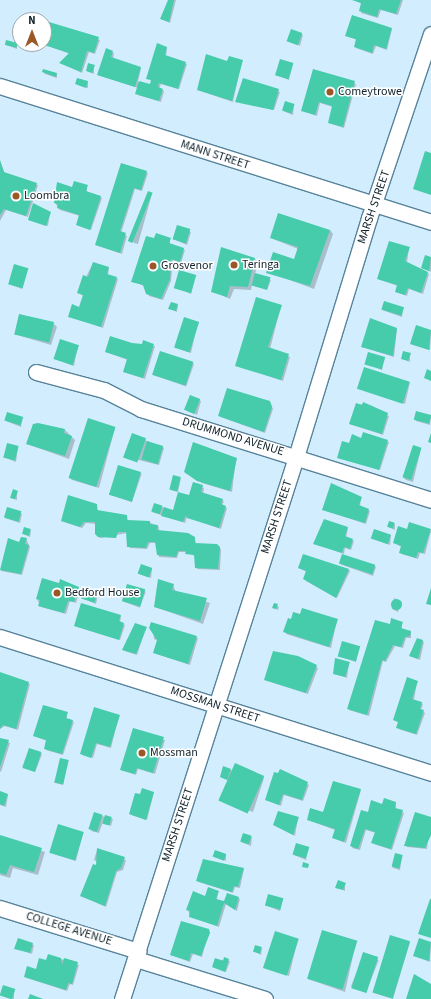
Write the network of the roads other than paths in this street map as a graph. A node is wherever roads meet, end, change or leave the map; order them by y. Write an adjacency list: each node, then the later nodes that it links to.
1 (431, 34): 3 (street, MARSH STREET)
2 (0, 86): 3 (street, MANN STREET)
3 (375, 203): 4 (street, MANN STREET); 6 (street, MARSH STREET)
4 (431, 222)
5 (36, 372): 6 (street, DRUMMOND AVENUE)
6 (296, 457): 7 (street, DRUMMOND AVENUE); 9 (street, MARSH STREET)
7 (431, 500)
8 (0, 637): 9 (street, MOSSMAN STREET)
9 (217, 705): 10 (street, MOSSMAN STREET); 12 (street, MARSH STREET)
10 (431, 773)
11 (0, 908): 12 (street, COLLEGE AVENUE)
12 (137, 955): 13 (street, MARSH STREET); 14 (street, COLLEGE AVENUE)
13 (122, 999)
14 (265, 999)

